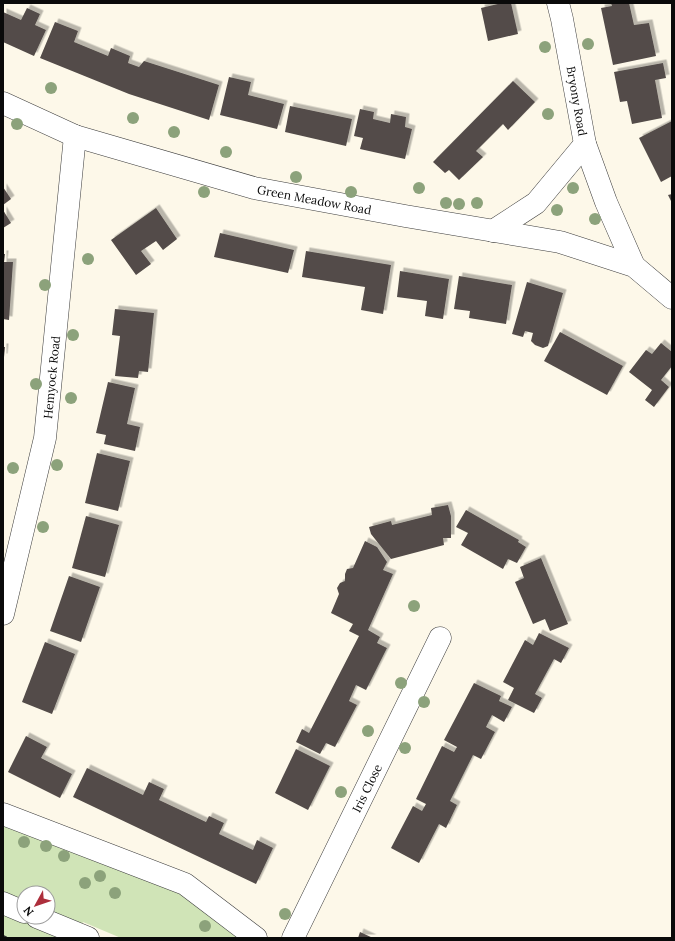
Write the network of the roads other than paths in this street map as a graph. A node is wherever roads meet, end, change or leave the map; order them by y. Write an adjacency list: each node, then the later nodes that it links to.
1 (558, 3): 4 (street, Bryony Road)
2 (3, 103): 3 (street, Green Meadow Road)
3 (75, 136): 5 (street, Green Meadow Road); 8 (street, Hemyock Road)
4 (585, 144): 5 (street, Bryony Road); 6 (street, Green Meadow Road)
5 (493, 231): 6 (street, Green Meadow Road)
6 (634, 266): 7 (street, Green Meadow Road)
7 (672, 298)
8 (3, 614)
9 (440, 638): 16 (street, Iris Close)
10 (3, 814): 15 (street)
11 (3, 903): 12 (street)
12 (16, 909)
13 (56, 925): 14 (street)
14 (88, 938)
15 (256, 938)
16 (293, 938)

